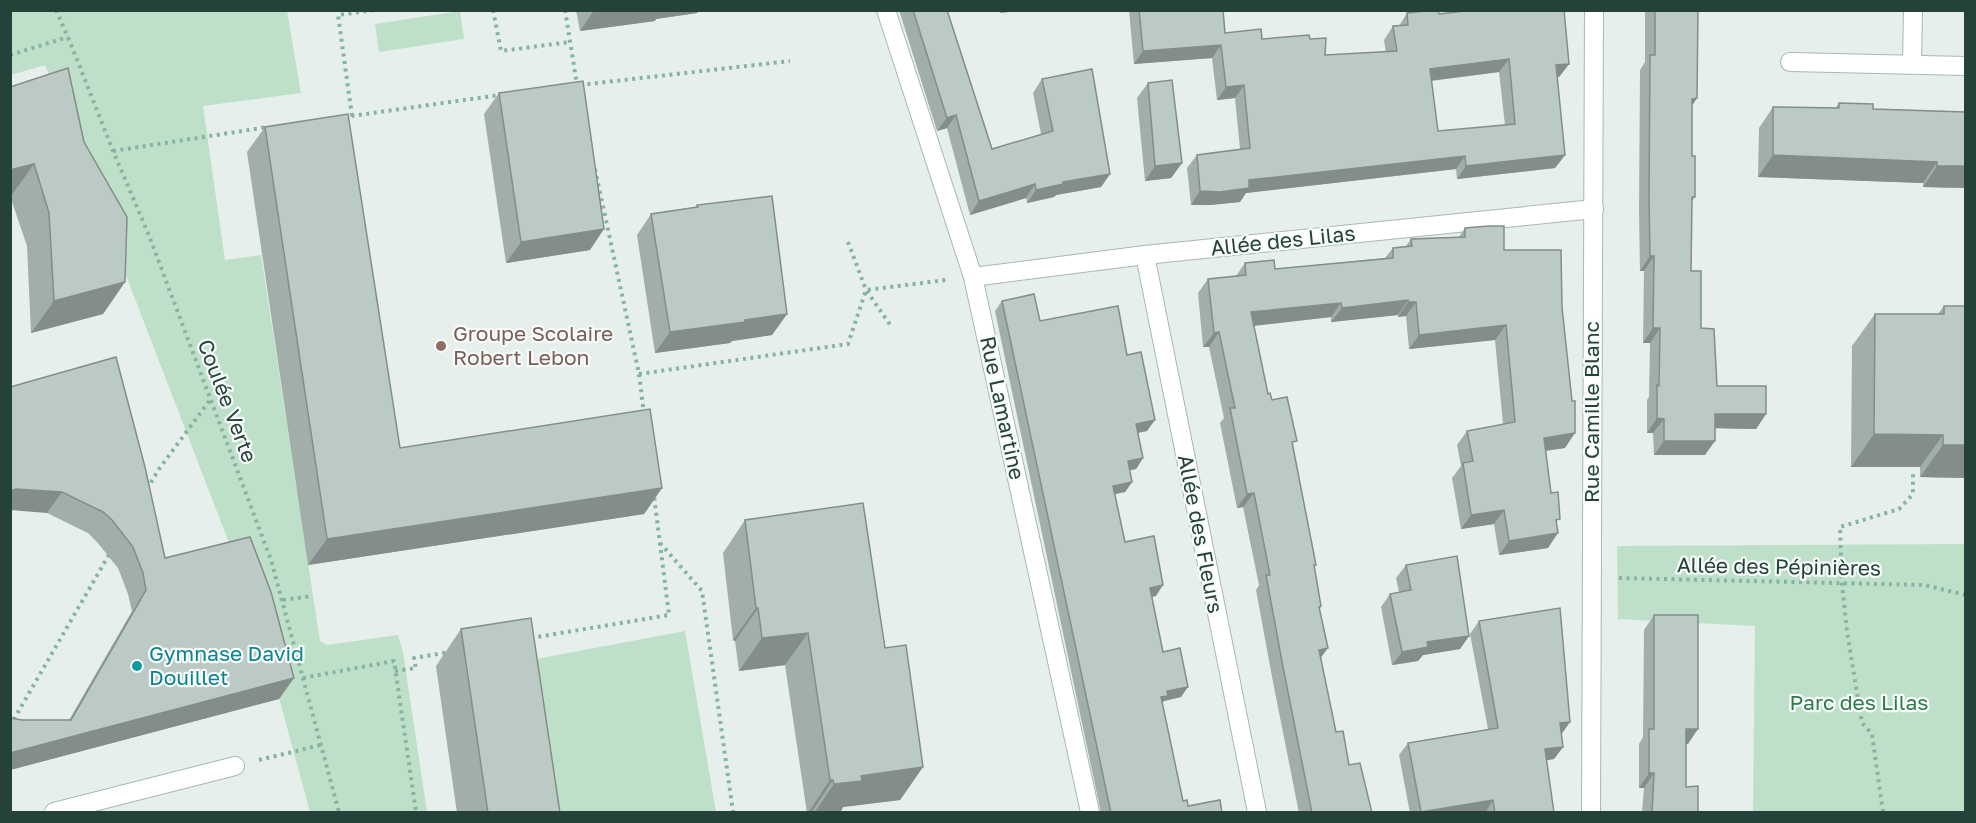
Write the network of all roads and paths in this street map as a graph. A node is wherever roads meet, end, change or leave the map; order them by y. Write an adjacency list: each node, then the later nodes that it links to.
1 (56, 10): 8 (path, Coulée Verte)
2 (375, 10): 19 (path)
3 (493, 10): 9 (path)
4 (565, 10): 9 (path)
5 (886, 10): 27 (street, Rue Lamartine)
6 (1593, 10): 24 (street, Rue Camille Blanc)
7 (1913, 10): 13 (street)
8 (68, 36): 10 (path); 22 (path, Coulée Verte)
9 (570, 42): 15 (path)
10 (10, 55)
11 (790, 61): 15 (path)
12 (1790, 62): 13 (street)
13 (1912, 64): 14 (street)
14 (1965, 66)
15 (578, 85): 16 (path); 18 (path)
16 (566, 87)
17 (506, 95): 19 (path)
18 (580, 96)
19 (352, 116): 20 (path)
20 (341, 117)
21 (274, 126): 22 (path)
22 (113, 151): 31 (path, Coulée Verte)
23 (594, 165): 30 (path)
24 (1594, 209): 26 (street, Allée des Lilas); 38 (street, Rue Camille Blanc)
25 (848, 242): 28 (path)
26 (1144, 255): 27 (street, Allée des Lilas); 55 (street, Allée des Fleurs)
27 (974, 277): 28 (path); 54 (street, Rue Lamartine)
28 (866, 290): 29 (path); 30 (path)
29 (891, 326)
30 (639, 374): 32 (path)
31 (210, 399): 35 (path); 42 (path, Coulée Verte)
32 (644, 419)
33 (1914, 472): 39 (path)
34 (653, 486): 36 (path)
35 (142, 498)
36 (660, 543): 43 (path); 53 (path)
37 (114, 547): 47 (path)
38 (1591, 578): 39 (path, Allée des Pépinières); 56 (street, Rue Camille Blanc)
39 (1842, 584): 40 (path, Allée des Pépinières); 57 (path)
40 (1965, 595)
41 (312, 596): 42 (path)
42 (283, 600): 46 (path, Coulée Verte)
43 (530, 638)
44 (460, 650): 45 (path)
45 (395, 671): 46 (path); 52 (path)
46 (303, 678): 48 (path, Coulée Verte)
47 (10, 726)
48 (321, 745): 49 (path); 51 (path, Coulée Verte)
49 (235, 766): 50 (street)
50 (54, 813)
51 (339, 813)
52 (416, 813)
53 (734, 813)
54 (1090, 813)
55 (1257, 813)
56 (1591, 813)
57 (1883, 813)

